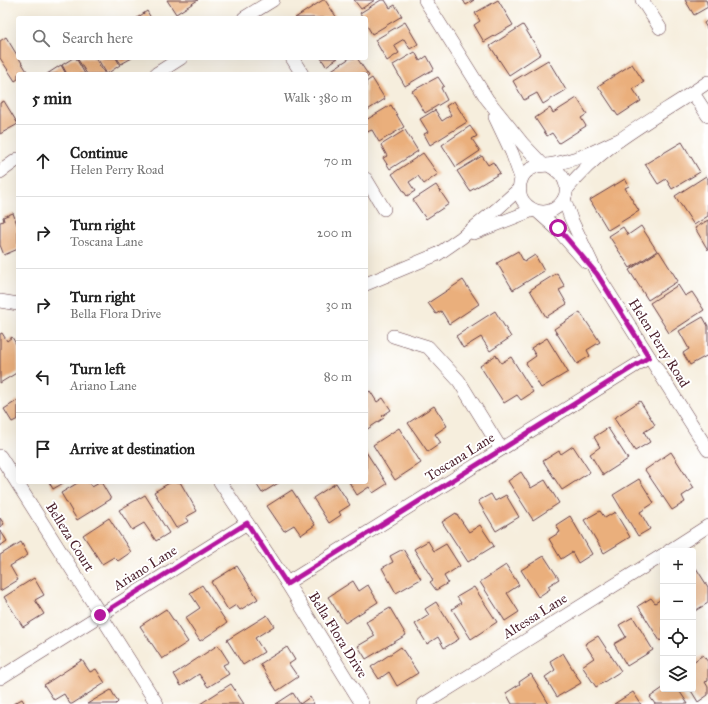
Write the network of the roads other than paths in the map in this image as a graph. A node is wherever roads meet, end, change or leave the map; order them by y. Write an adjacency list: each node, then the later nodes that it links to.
1 (273, 0): 4 (street)
2 (425, 0): 13 (street)
3 (642, 0): 6 (street)
4 (265, 13): 5 (street)
5 (252, 16)
6 (660, 28)
7 (178, 60): 9 (street)
8 (293, 60): 10 (street)
9 (159, 72)
10 (301, 72)
11 (708, 82): 12 (street)
12 (693, 93): 14 (street); 15 (street)
13 (487, 99): 17 (street); 20 (street)
14 (708, 116)
15 (619, 140): 17 (street); 21 (street)
16 (16, 161): 18 (street)
17 (545, 165): 20 (street); 21 (street)
18 (0, 172)
19 (368, 182): 22 (street)
20 (520, 183): 23 (street); 24 (street)
21 (565, 194): 23 (street); 25 (street, Helen Perry Road)
22 (384, 209)
23 (536, 211): 24 (street); 25 (street, Helen Perry Road)
24 (461, 238): 26 (street)
25 (597, 274): 30 (street, Helen Perry Road)
26 (368, 283)
27 (0, 301): 28 (street)
28 (16, 304)
29 (393, 336): 31 (street)
30 (649, 357): 31 (street, Toscana Lane); 32 (street, Helen Perry Road)
31 (501, 449): 41 (street, Toscana Lane)
32 (708, 450)
33 (0, 456): 34 (street, Belleza Court)
34 (16, 481)
35 (18, 484): 42 (street, Belleza Court)
36 (221, 484): 37 (street, Bella Flora Drive)
37 (247, 523): 41 (street, Bella Flora Drive); 42 (street, Ariano Lane)
38 (708, 526): 39 (street)
39 (674, 548)
40 (660, 556): 46 (street, Altessa Lane)
41 (287, 584): 45 (street, Bella Flora Drive)
42 (100, 615): 43 (street, Ariano Lane); 44 (street, Belleza Court)
43 (0, 678)
44 (157, 704)
45 (362, 704)
46 (424, 704)

